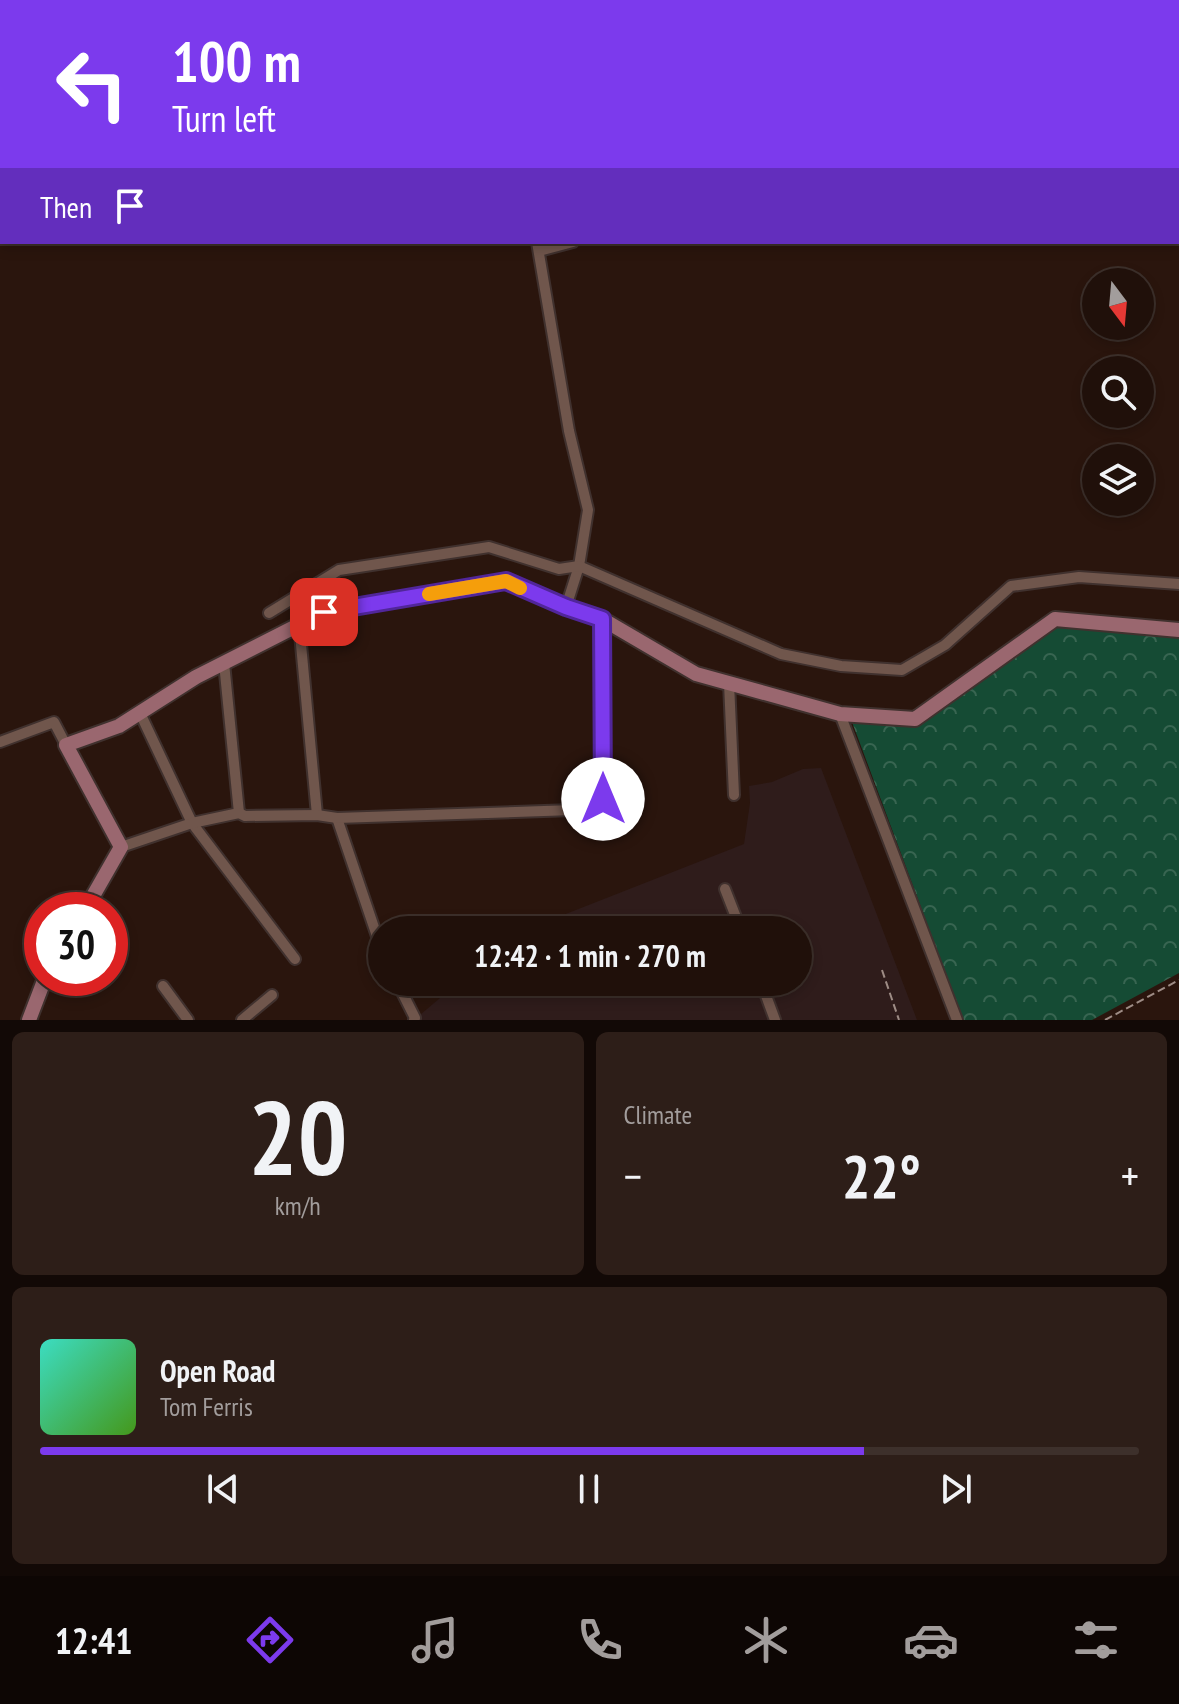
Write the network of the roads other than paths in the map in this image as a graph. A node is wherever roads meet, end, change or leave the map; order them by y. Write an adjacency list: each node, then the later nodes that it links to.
1 (538, 246): 2 (street)
2 (579, 566): 3 (street); 4 (street); 5 (street)
3 (1179, 584)
4 (566, 607): 6 (street); 7 (street)
5 (269, 613)
6 (602, 619): 10 (street); 16 (street)
7 (299, 623): 9 (street); 19 (street)
8 (1179, 630): 12 (street)
9 (224, 663): 11 (street); 18 (street)
10 (729, 683): 12 (street); 15 (street)
11 (140, 713): 14 (street); 21 (street)
12 (840, 714): 39 (street)
13 (0, 742): 14 (street)
14 (66, 745): 22 (street)
15 (734, 795)
16 (603, 799)
17 (573, 810): 20 (street)
18 (239, 813): 19 (street); 21 (street)
19 (317, 815): 20 (street)
20 (337, 818): 25 (street)
21 (192, 823): 22 (street); 27 (street)
22 (121, 847): 24 (street)
23 (725, 889): 26 (street)
24 (95, 892)
25 (370, 916)
26 (736, 916)
27 (295, 959)
28 (163, 986): 35 (street)
29 (272, 995): 36 (street)
30 (38, 996): 34 (street)
31 (404, 996): 37 (street)
32 (766, 996): 33 (street)
33 (774, 1018): 38 (street)
34 (29, 1020)
35 (188, 1020)
36 (242, 1020)
37 (414, 1020)
38 (761, 1020)
39 (957, 1020)

